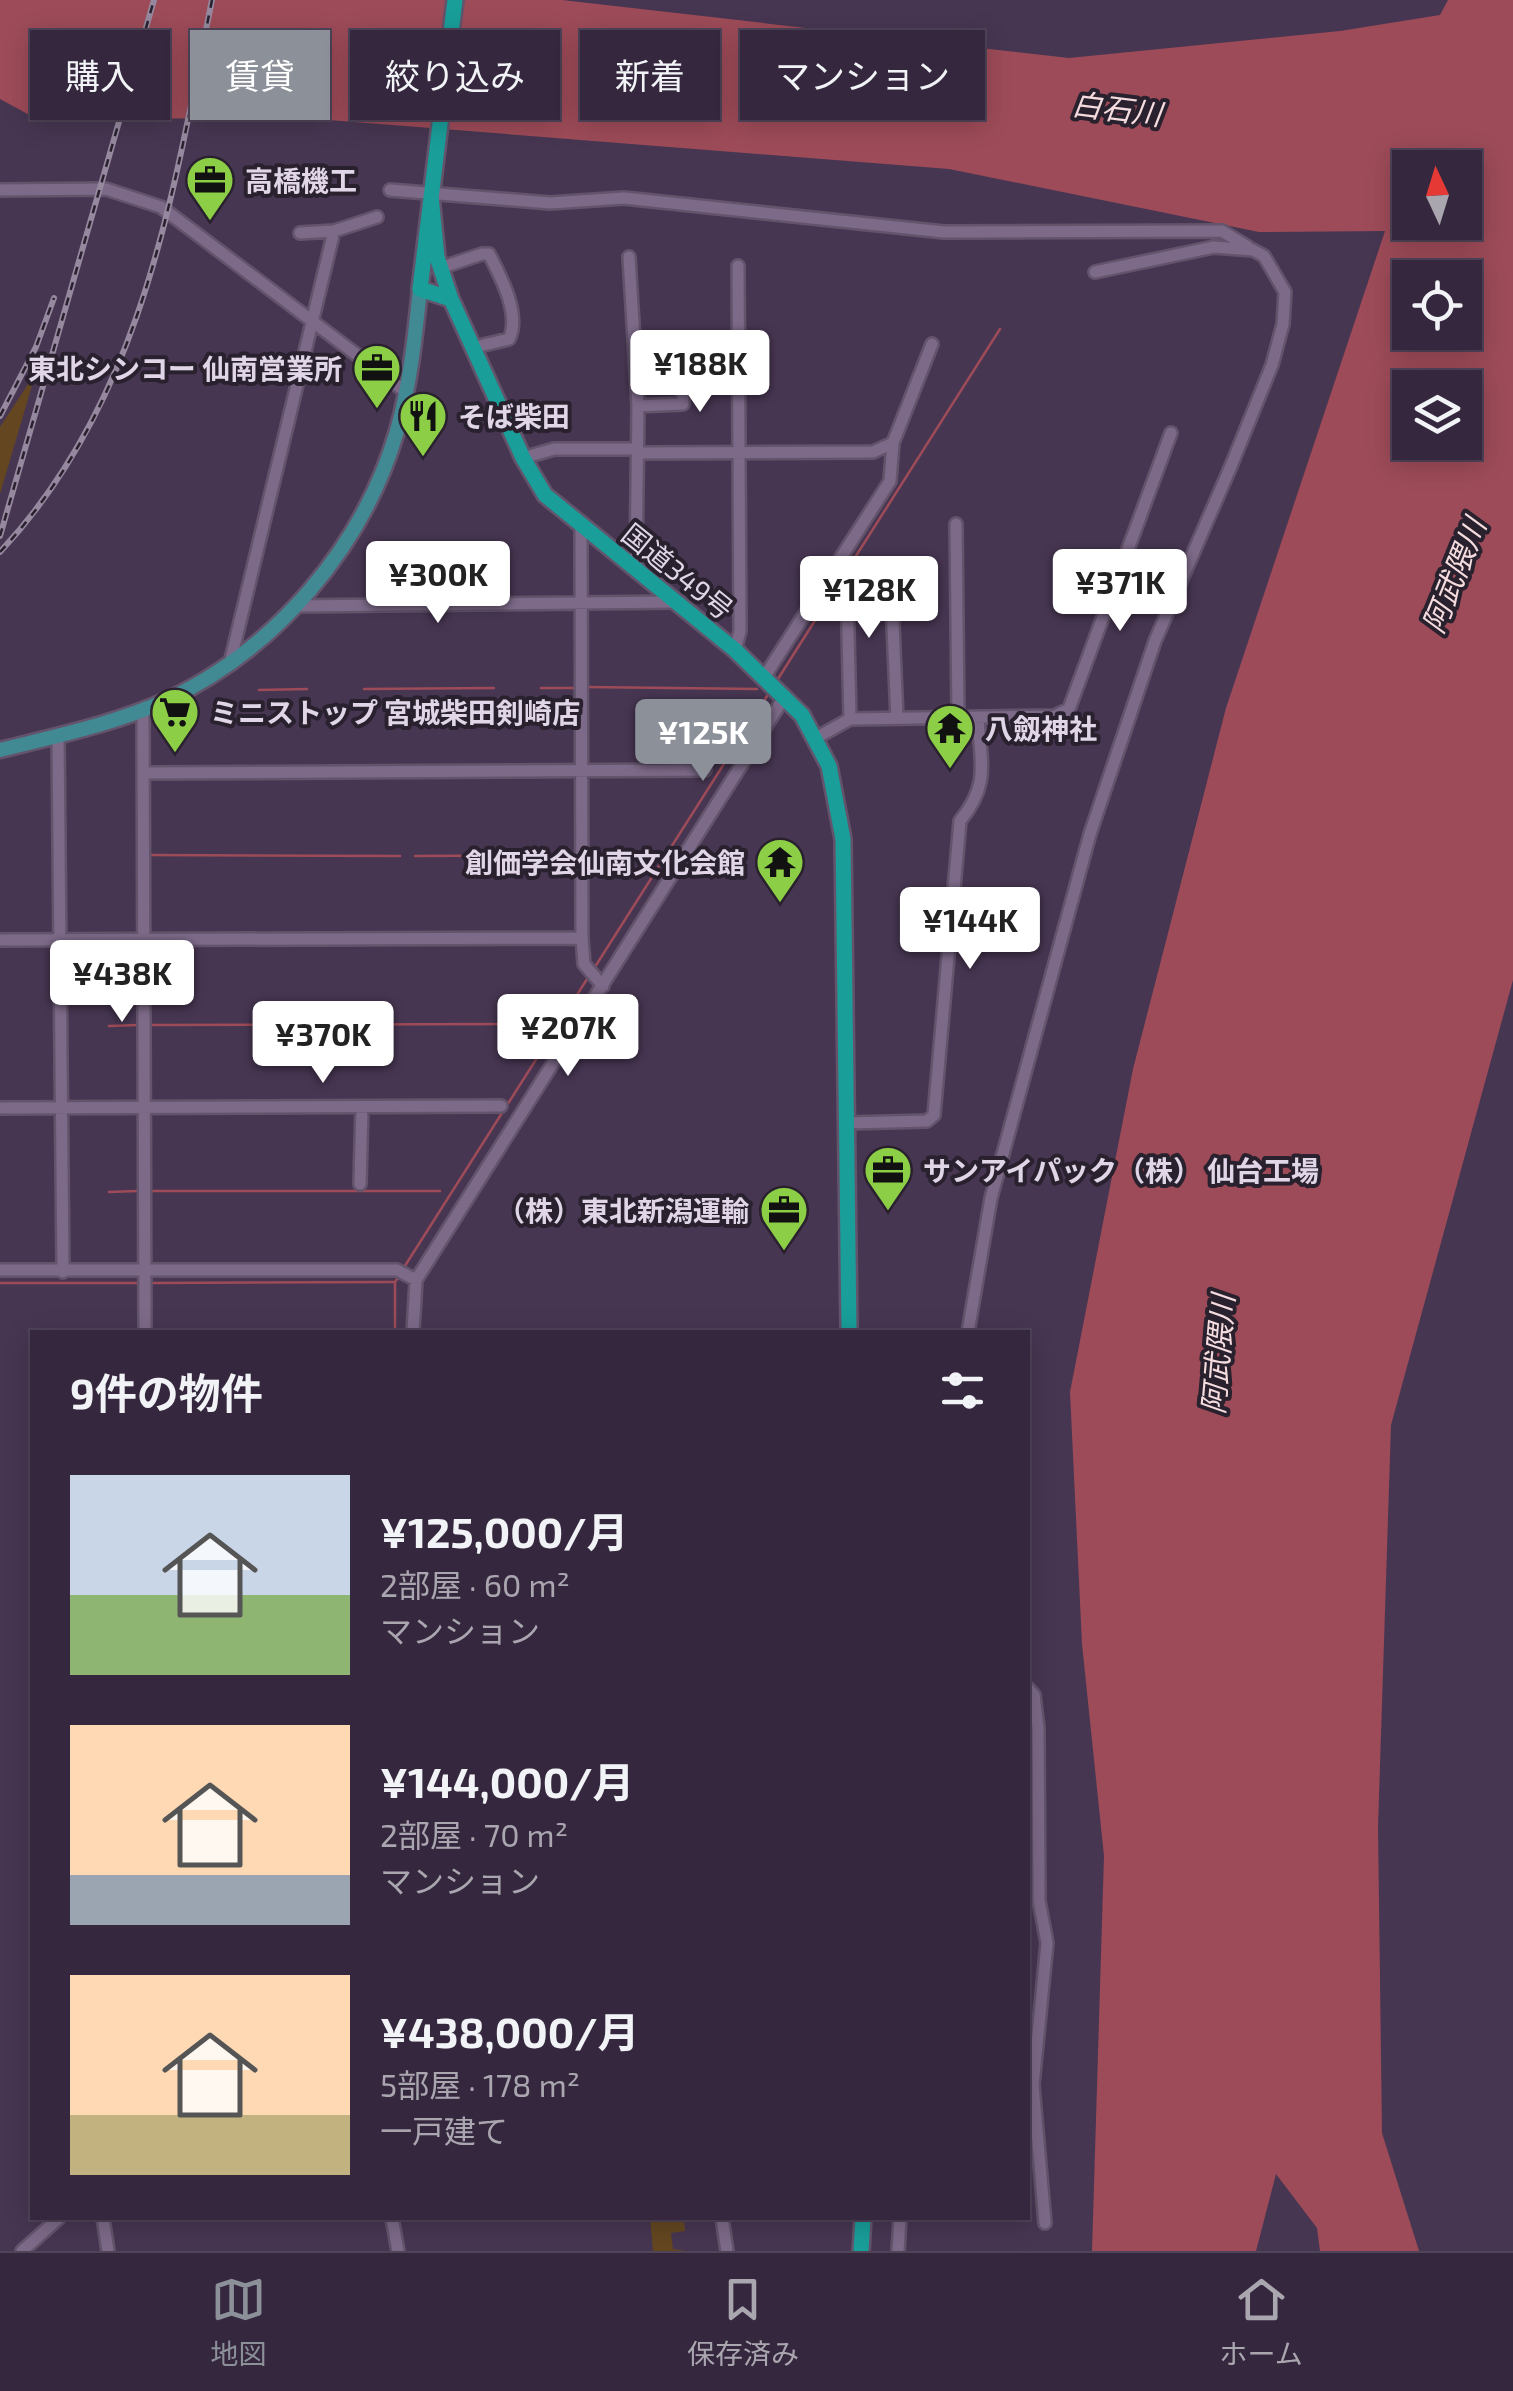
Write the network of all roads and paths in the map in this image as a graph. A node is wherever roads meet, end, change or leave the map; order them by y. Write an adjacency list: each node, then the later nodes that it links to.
1 (454, 0): 4 (highway)
2 (0, 190): 15 (street)
3 (390, 190): 4 (street)
4 (430, 196): 8 (street); 11 (highway, 国道349号); 13 (highway)
5 (377, 216): 6 (street)
6 (334, 231): 7 (street); 15 (street)
7 (300, 233)
8 (1264, 256): 12 (street); 66 (street)
9 (629, 257): 20 (street)
10 (738, 266): 18 (street)
11 (440, 268): 14 (highway, 国道349号); 17 (street)
12 (1095, 272)
13 (420, 289): 14 (highway); 19 (main road)
14 (451, 299): 17 (highway, 国道349号)
15 (313, 322): 19 (street); 33 (street)
16 (932, 344): 22 (street)
17 (475, 346): 25 (highway, 国道349号)
18 (738, 366): 20 (street); 24 (street)
19 (406, 392): 31 (main road)
20 (638, 406): 23 (street)
21 (1171, 433): 37 (street)
22 (893, 443): 24 (street); 34 (street)
23 (637, 451): 24 (street); 25 (street); 28 (street)
24 (738, 454): 32 (street)
25 (523, 458): 27 (highway, 国道349号)
26 (956, 524): 39 (street)
27 (581, 526): 28 (highway, 国道349号); 30 (street)
28 (636, 570): 29 (highway, 国道349号)
29 (676, 602): 30 (street); 32 (highway, 国道349号)
30 (579, 604): 31 (street); 44 (street)
31 (296, 606): 33 (main road)
32 (735, 650): 34 (highway, 国道349号)
33 (230, 664): 36 (main road)
34 (767, 678): 35 (highway, 国道349号)
35 (783, 694): 42 (highway, 国道349号); 51 (street)
36 (144, 709): 41 (main road); 46 (street)
37 (978, 717): 39 (street); 57 (street)
38 (897, 718): 39 (street); 40 (street); 40 (street)
39 (958, 718)
40 (850, 719): 42 (street)
41 (58, 736): 43 (main road); 49 (street)
42 (816, 738): 57 (highway, 国道349号)
43 (0, 750)
44 (582, 770): 45 (street); 46 (street); 47 (street)
45 (705, 770)
46 (144, 773): 50 (street)
47 (582, 938): 50 (street); 51 (street)
48 (0, 940): 49 (street)
49 (62, 941): 50 (street); 55 (street)
50 (142, 941): 56 (street)
51 (601, 985): 62 (street)
52 (502, 1106): 53 (street)
53 (362, 1107): 56 (street); 58 (street)
54 (0, 1108): 55 (street)
55 (64, 1108): 56 (street); 60 (street)
56 (144, 1108): 61 (street)
57 (848, 1122): 65 (highway, 国道349号)
58 (360, 1184)
59 (0, 1270): 60 (street)
60 (63, 1272): 61 (street)
61 (144, 1278): 62 (street); 63 (street)
62 (413, 1279): 64 (street)
63 (145, 1330)
64 (412, 1330)
65 (849, 1330)
66 (968, 1330)
67 (1030, 1690): 74 (street)
68 (57, 2220): 75 (street)
69 (103, 2220): 76 (street)
70 (392, 2220): 77 (street)
71 (722, 2220): 78 (street)
72 (863, 2220): 79 (highway)
73 (900, 2220): 80 (street)
74 (1045, 2223)
75 (22, 2251)
76 (108, 2251)
77 (398, 2251)
78 (727, 2251)
79 (861, 2251)
80 (898, 2251)

